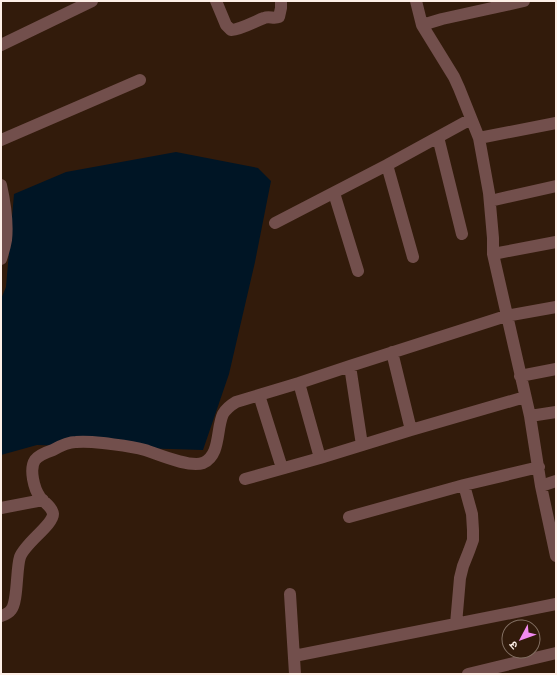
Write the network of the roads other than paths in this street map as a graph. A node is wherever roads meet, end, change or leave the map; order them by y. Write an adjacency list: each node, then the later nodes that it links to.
1 (92, 1): 7 (street)
2 (216, 1): 3 (street)
3 (281, 1)
4 (416, 1): 6 (street)
5 (524, 1): 6 (street)
6 (422, 25): 9 (street)
7 (1, 45)
8 (140, 80): 13 (street)
9 (471, 119): 11 (street); 12 (street)
10 (556, 123): 12 (street)
11 (438, 137): 14 (street); 20 (street)
12 (479, 138): 18 (street)
13 (1, 140)
14 (387, 165): 17 (street); 23 (street)
15 (1, 185): 24 (street)
16 (556, 186): 18 (street)
17 (334, 192): 19 (street); 25 (street)
18 (490, 201): 22 (street)
19 (275, 223)
20 (462, 234)
21 (556, 242): 22 (street)
22 (493, 254): 27 (street)
23 (413, 257)
24 (1, 259)
25 (358, 272)
26 (556, 307): 27 (street)
27 (506, 316): 28 (street); 31 (street)
28 (392, 352): 29 (street); 37 (street)
29 (350, 366): 32 (street); 38 (street)
30 (556, 369): 31 (street)
31 (520, 376): 34 (street)
32 (299, 383): 33 (street); 39 (street)
33 (259, 395): 41 (street); 46 (street)
34 (526, 397): 36 (street); 37 (street)
35 (556, 412): 36 (street)
36 (530, 416): 40 (street)
37 (411, 430): 38 (street)
38 (362, 445): 39 (street)
39 (320, 458): 41 (street)
40 (538, 467): 44 (street); 45 (street)
41 (282, 468): 42 (street)
42 (245, 479)
43 (556, 481): 45 (street)
44 (464, 485): 48 (street); 54 (street)
45 (541, 486): 49 (street)
46 (43, 500): 47 (street); 53 (street)
47 (1, 508)
48 (349, 517)
49 (554, 540): 50 (street)
50 (556, 556)
51 (290, 594): 56 (street)
52 (556, 604): 54 (street)
53 (1, 616)
54 (456, 624): 56 (street)
55 (556, 653): 58 (street)
56 (294, 656): 57 (street)
57 (295, 674)
58 (468, 674)

